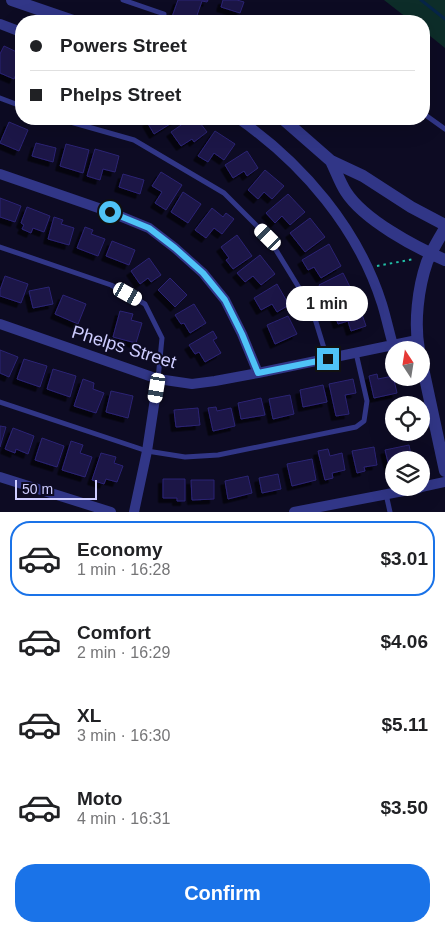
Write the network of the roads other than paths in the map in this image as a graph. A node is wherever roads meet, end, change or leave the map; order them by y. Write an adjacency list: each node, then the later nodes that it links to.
1 (12, 0): 3 (street)
2 (124, 0): 5 (lane)
3 (44, 5): 4 (street)
4 (62, 15)
5 (164, 15)
6 (0, 24): 7 (street)
7 (15, 30)
8 (0, 98): 9 (lane)
9 (15, 104)
10 (430, 119): 14 (lane)
11 (81, 125): 26 (lane)
12 (247, 125): 22 (street)
13 (290, 125): 15 (street)
14 (445, 130)
15 (331, 161): 17 (street); 19 (street)
16 (0, 174): 27 (street)
17 (445, 226): 19 (street)
18 (0, 247): 28 (lane)
19 (429, 258): 20 (street); 23 (street)
20 (445, 260)
21 (0, 324): 28 (street, Phelps Street)
22 (392, 341)
23 (418, 341)
24 (385, 346): 25 (street, Phelps Street)
25 (356, 352): 26 (street, Phelps Street); 31 (lane)
26 (328, 359): 27 (street, Phelps Street)
27 (258, 373): 28 (street, Phelps Street)
28 (158, 379): 31 (street)
29 (427, 386): 32 (street)
30 (0, 402): 31 (lane)
31 (147, 451): 39 (street)
32 (445, 471)
33 (0, 477): 38 (street)
34 (445, 482): 35 (street)
35 (430, 485)
36 (385, 494): 40 (street)
37 (386, 496): 41 (lane)
38 (111, 512)
39 (134, 512)
40 (294, 512)
41 (390, 512)

